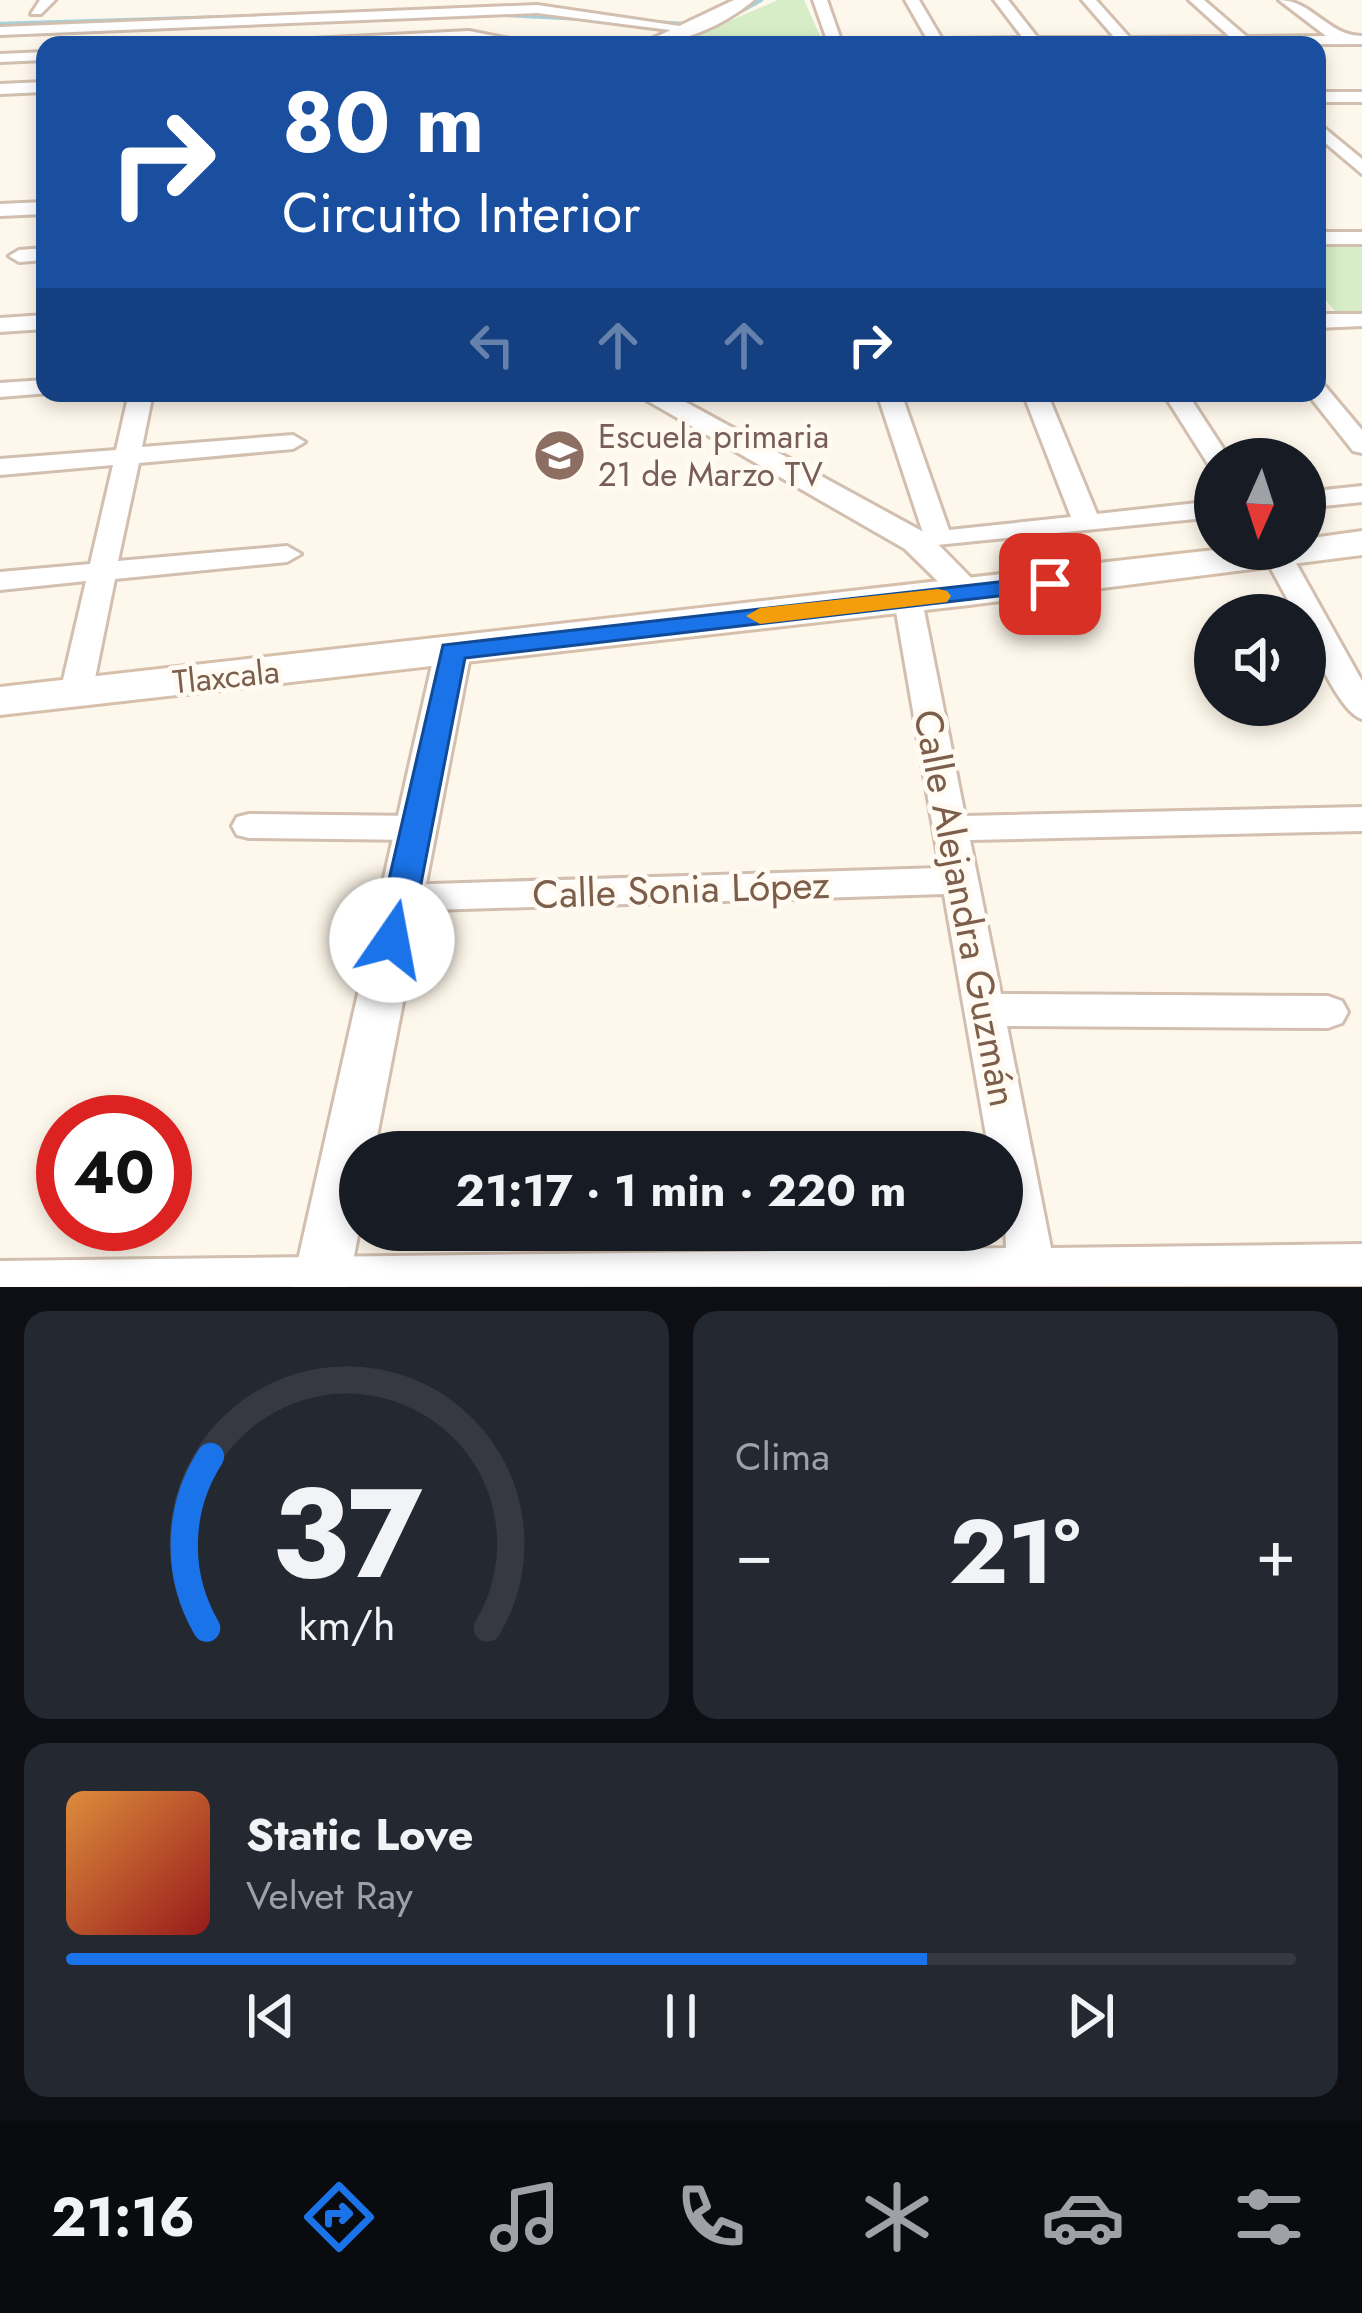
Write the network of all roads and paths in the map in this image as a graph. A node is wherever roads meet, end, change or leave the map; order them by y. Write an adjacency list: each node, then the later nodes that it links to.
1 (424, 0): 10 (street)
2 (534, 0): 12 (street)
3 (746, 0): 12 (street)
4 (820, 0): 16 (street)
5 (912, 0): 17 (street)
6 (1001, 0): 18 (street)
7 (1089, 0): 19 (street)
8 (1196, 0): 20 (street)
9 (1286, 0): 22 (street)
10 (0, 19)
11 (234, 20): 12 (street); 13 (street); 14 (street)
12 (699, 26): 15 (street)
13 (0, 32)
14 (226, 36)
15 (673, 36)
16 (833, 36)
17 (932, 36)
18 (1029, 36)
19 (1122, 36)
20 (1238, 36)
21 (1326, 40): 22 (street)
22 (1340, 40): 23 (street); 25 (street)
23 (1362, 40)
24 (36, 56): 26 (street)
25 (1362, 56)
26 (0, 58)
27 (36, 87): 28 (street)
28 (0, 89)
29 (1326, 97): 30 (street)
30 (1362, 97)
31 (1326, 135): 32 (street)
32 (1362, 169)
33 (36, 208): 34 (street)
34 (0, 210)
35 (1326, 238): 36 (street)
36 (1362, 238)
37 (36, 255): 38 (street)
38 (19, 256)
39 (1362, 320): 40 (street)
40 (1326, 321)
41 (36, 323): 42 (street)
42 (0, 325)
43 (36, 388): 44 (street)
44 (0, 390)
45 (139, 402): 54 (street)
46 (665, 402): 60 (street)
47 (891, 402): 60 (street)
48 (1039, 402): 59 (street)
49 (1181, 402): 51 (street)
50 (1326, 402): 53 (street)
51 (1204, 438)
52 (293, 442): 54 (street)
53 (1362, 446)
54 (127, 456): 55 (street); 66 (street)
55 (0, 467)
56 (1362, 494): 57 (street)
57 (1326, 498)
58 (1194, 511): 59 (street)
59 (1087, 523): 60 (street)
60 (928, 541): 68 (street)
61 (1362, 544): 62 (main road, Tlaxcala)
62 (1326, 549)
63 (287, 554): 66 (street)
64 (1194, 566): 68 (main road, Tlaxcala)
65 (1286, 570): 73 (street)
66 (102, 572): 67 (street); 71 (street)
67 (0, 581)
68 (969, 593): 69 (main road, Tlaxcala)
69 (908, 600): 70 (main road, Tlaxcala); 77 (street, Calle Alejandra Guzmán)
70 (453, 651): 71 (main road, Tlaxcala); 76 (street)
71 (76, 693): 72 (main road, Tlaxcala)
72 (0, 701)
73 (1362, 709)
74 (1362, 819): 77 (street)
75 (249, 826): 76 (street)
76 (416, 828): 79 (street)
77 (951, 828): 78 (street, Calle Alejandra Guzmán)
78 (960, 880): 79 (street, Calle Sonia López); 80 (street, Calle Alejandra Guzmán)
79 (401, 898): 85 (street)
80 (985, 1010): 81 (street); 83 (street, Calle Alejandra Guzmán)
81 (1328, 1012)
82 (1362, 1264): 83 (street)
83 (1035, 1280): 85 (street)
84 (0, 1283): 85 (street)
85 (321, 1284)

